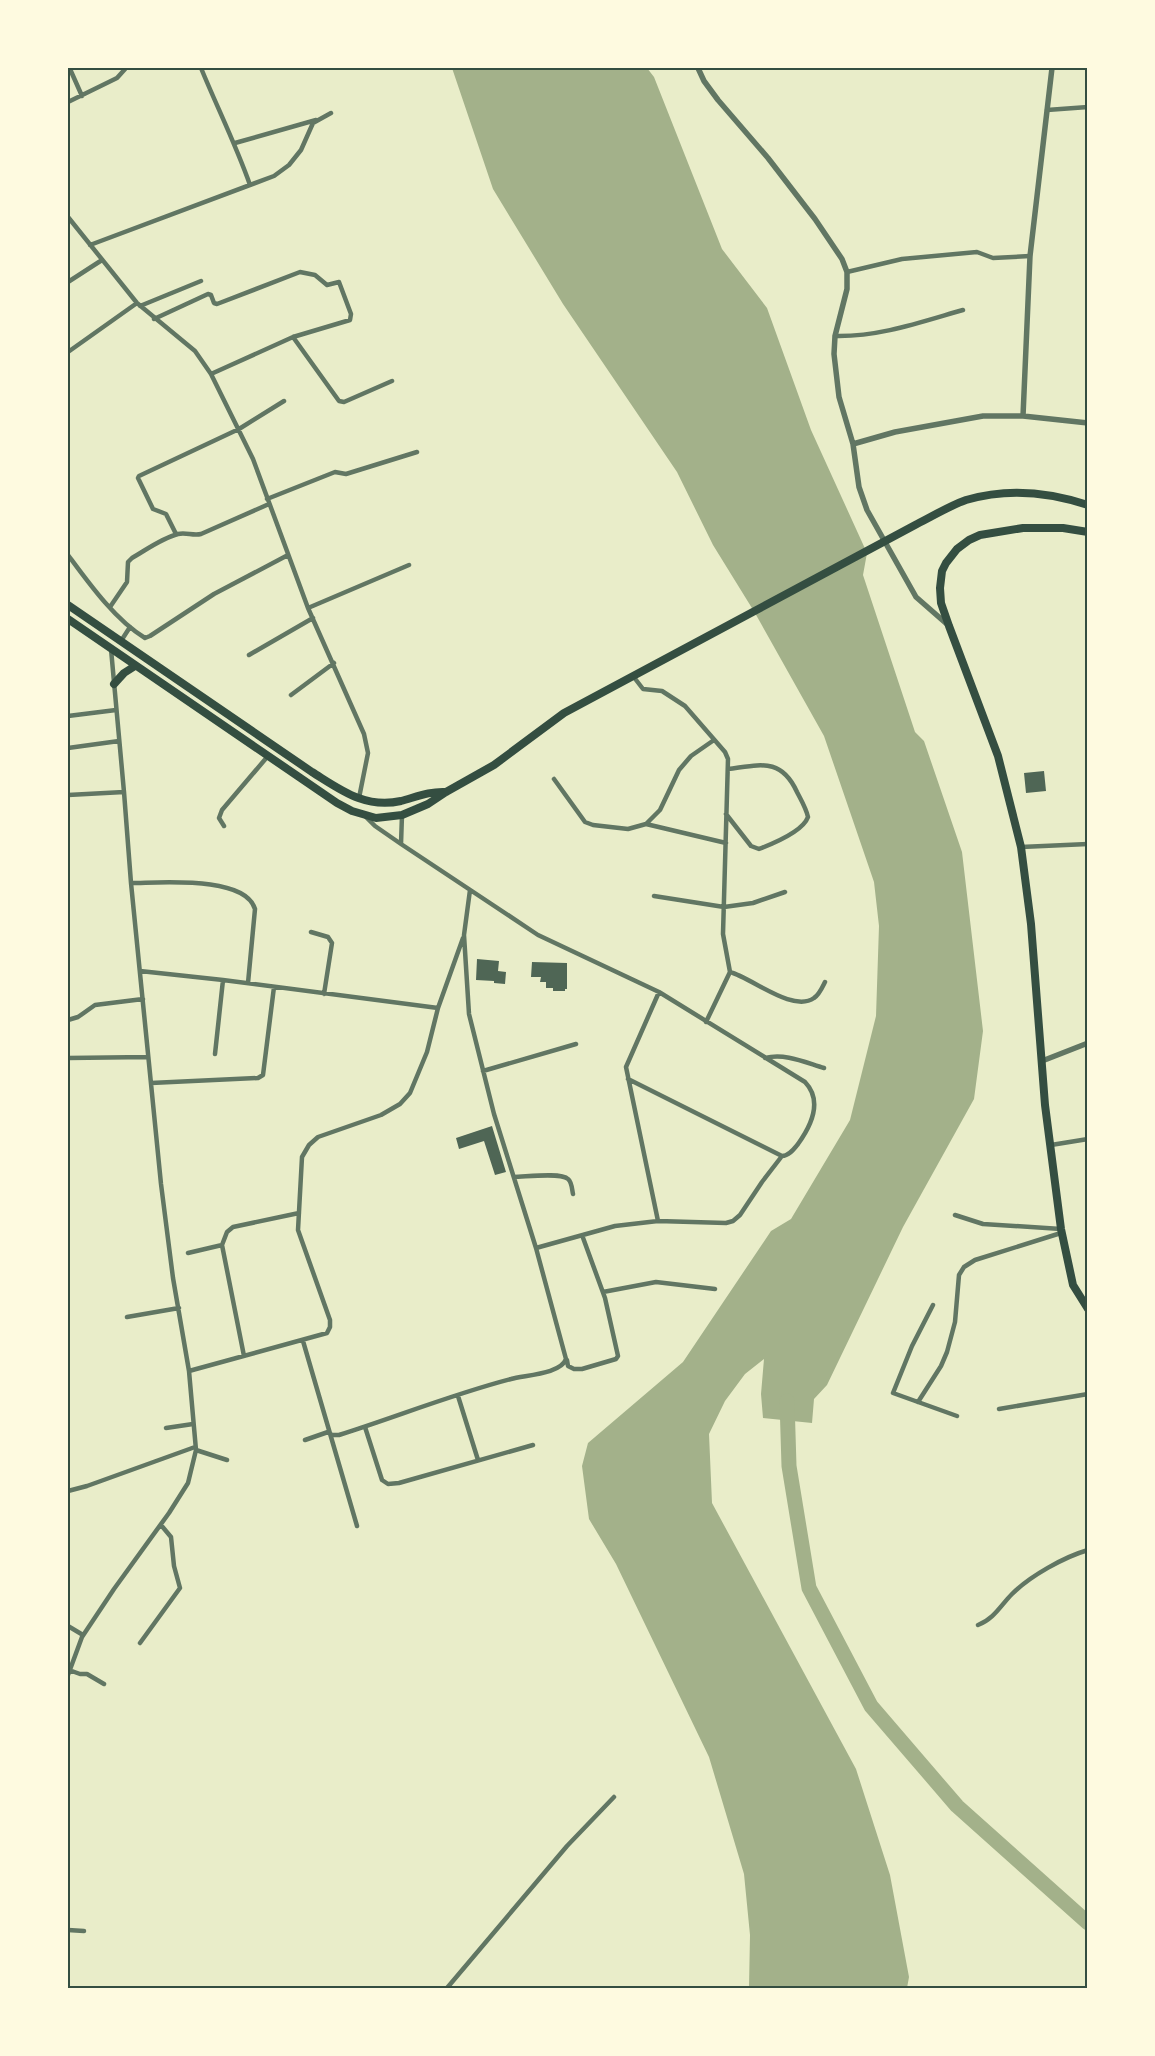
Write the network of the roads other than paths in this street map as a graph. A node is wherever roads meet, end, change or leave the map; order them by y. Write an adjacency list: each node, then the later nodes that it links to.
1 (126, 68): 6 (street)
2 (201, 68): 12 (street)
3 (698, 68): 18 (street)
4 (1052, 68): 9 (street)
5 (68, 70): 6 (street)
6 (82, 96): 7 (street)
7 (68, 102)
8 (1088, 107): 9 (street)
9 (1046, 110): 16 (street)
10 (331, 113): 11 (street)
11 (316, 120): 12 (street); 13 (street)
12 (235, 143): 13 (street)
13 (250, 185): 15 (street)
14 (68, 217): 15 (street)
15 (90, 245): 17 (street)
16 (1030, 256): 18 (street); 32 (street)
17 (102, 260): 20 (street); 22 (street)
18 (847, 272): 26 (street)
19 (201, 281): 22 (street)
20 (68, 282)
21 (1088, 298): 24 (street)
22 (138, 304): 25 (street); 28 (street)
23 (963, 310): 26 (street)
24 (1088, 318)
25 (154, 319): 27 (street); 29 (street)
26 (835, 336): 35 (street)
27 (293, 337): 29 (street); 30 (street)
28 (68, 352)
29 (211, 374): 34 (street)
30 (392, 381)
31 (284, 401): 34 (street)
32 (1023, 416): 33 (street); 35 (street)
33 (1088, 423)
34 (238, 429): 37 (street); 40 (street)
35 (853, 444): 49 (street)
36 (417, 452): 37 (street)
37 (268, 501): 40 (street); 42 (street)
38 (1088, 505): 56 (highway)
39 (1088, 532): 49 (highway)
40 (176, 534): 45 (street)
41 (68, 555): 45 (street)
42 (288, 555): 46 (street); 50 (street)
43 (408, 564): 46 (street)
44 (68, 605): 51 (highway)
45 (110, 607): 50 (street)
46 (308, 608): 47 (street)
47 (313, 618): 53 (street); 54 (street)
48 (68, 619): 52 (highway)
49 (949, 626): 81 (highway)
50 (130, 627): 51 (street)
51 (121, 641): 59 (highway)
52 (110, 648): 55 (highway); 57 (street)
53 (249, 655)
54 (334, 663): 58 (street); 72 (street)
55 (135, 666): 57 (highway); 61 (highway)
56 (633, 676): 64 (street); 70 (highway)
57 (114, 684): 60 (street)
58 (291, 695)
59 (209, 700): 61 (highway); 72 (highway)
60 (116, 710): 62 (street); 63 (street)
61 (201, 710): 66 (highway)
62 (68, 716)
63 (118, 740): 65 (street); 69 (street)
64 (714, 740): 67 (street); 76 (street)
65 (68, 748)
66 (269, 754): 75 (highway); 77 (street)
67 (728, 769): 73 (street); 73 (street)
68 (554, 779): 76 (street)
69 (124, 792): 71 (street); 82 (street)
70 (446, 792): 72 (highway); 74 (highway)
71 (68, 795)
72 (358, 799)
73 (726, 814): 78 (street)
74 (402, 815): 75 (highway); 79 (street)
75 (366, 816): 79 (street)
76 (646, 824): 78 (street)
77 (224, 826)
78 (726, 843): 86 (street)
79 (401, 844): 83 (street)
80 (1088, 844): 81 (street)
81 (1021, 847): 107 (highway)
82 (131, 883): 89 (street); 93 (street)
83 (470, 890): 88 (street); 95 (street)
84 (786, 892): 86 (street)
85 (654, 896): 86 (street)
86 (724, 907): 90 (street)
87 (311, 932): 96 (street)
88 (464, 935): 98 (street); 109 (street)
89 (140, 971): 91 (street); 97 (street)
90 (730, 972): 92 (street); 100 (street)
91 (223, 980): 93 (street); 103 (street)
92 (825, 982)
93 (248, 983): 94 (street)
94 (274, 987): 96 (street); 111 (street)
95 (659, 992): 100 (street); 110 (street)
96 (324, 994): 98 (street)
97 (143, 999): 99 (street); 104 (street)
98 (438, 1008): 117 (street)
99 (68, 1020)
100 (706, 1022): 106 (street)
101 (1088, 1043): 107 (street)
102 (576, 1044): 109 (street)
103 (215, 1054)
104 (148, 1057): 105 (street); 111 (street)
105 (68, 1058)
106 (765, 1058): 108 (street); 114 (street)
107 (1042, 1062): 113 (highway)
108 (824, 1068)
109 (483, 1071): 115 (street)
110 (628, 1079): 114 (street); 119 (street)
111 (151, 1083): 128 (street)
112 (1088, 1139): 113 (street)
113 (1051, 1145): 120 (highway)
114 (782, 1156): 119 (street)
115 (514, 1177): 116 (street); 123 (street)
116 (573, 1194)
117 (299, 1213): 122 (street); 131 (street)
118 (955, 1215): 120 (street)
119 (658, 1221): 121 (street)
120 (1061, 1231): 129 (highway); 137 (street)
121 (582, 1235): 123 (street); 126 (street)
122 (222, 1245): 124 (street); 132 (street)
123 (536, 1248): 133 (street)
124 (188, 1253)
125 (715, 1289): 126 (street)
126 (603, 1292): 133 (street)
127 (933, 1305): 137 (street)
128 (178, 1308): 130 (street); 134 (street)
129 (1088, 1309)
130 (126, 1317)
131 (303, 1341): 132 (street); 143 (street)
132 (244, 1356): 134 (street)
133 (566, 1359): 136 (street)
134 (189, 1371): 140 (street)
135 (1088, 1394): 138 (street)
136 (458, 1396): 141 (street); 148 (street)
137 (918, 1402): 139 (street)
138 (999, 1409)
139 (957, 1416)
140 (193, 1424): 142 (street); 146 (street)
141 (365, 1427): 143 (street); 148 (street)
142 (166, 1428)
143 (328, 1432): 144 (street); 151 (street)
144 (305, 1440)
145 (533, 1446): 148 (street)
146 (196, 1449): 147 (street); 149 (street); 150 (street)
147 (227, 1460)
148 (478, 1460)
149 (68, 1491)
150 (161, 1525): 155 (street); 156 (street)
151 (357, 1526)
152 (1088, 1550): 153 (street)
153 (978, 1625)
154 (68, 1626): 155 (street)
155 (83, 1635): 157 (street)
156 (140, 1643)
157 (68, 1672): 158 (street)
158 (104, 1684)
159 (614, 1797): 162 (street)
160 (68, 1930): 161 (street)
161 (84, 1932)
162 (447, 1988)

